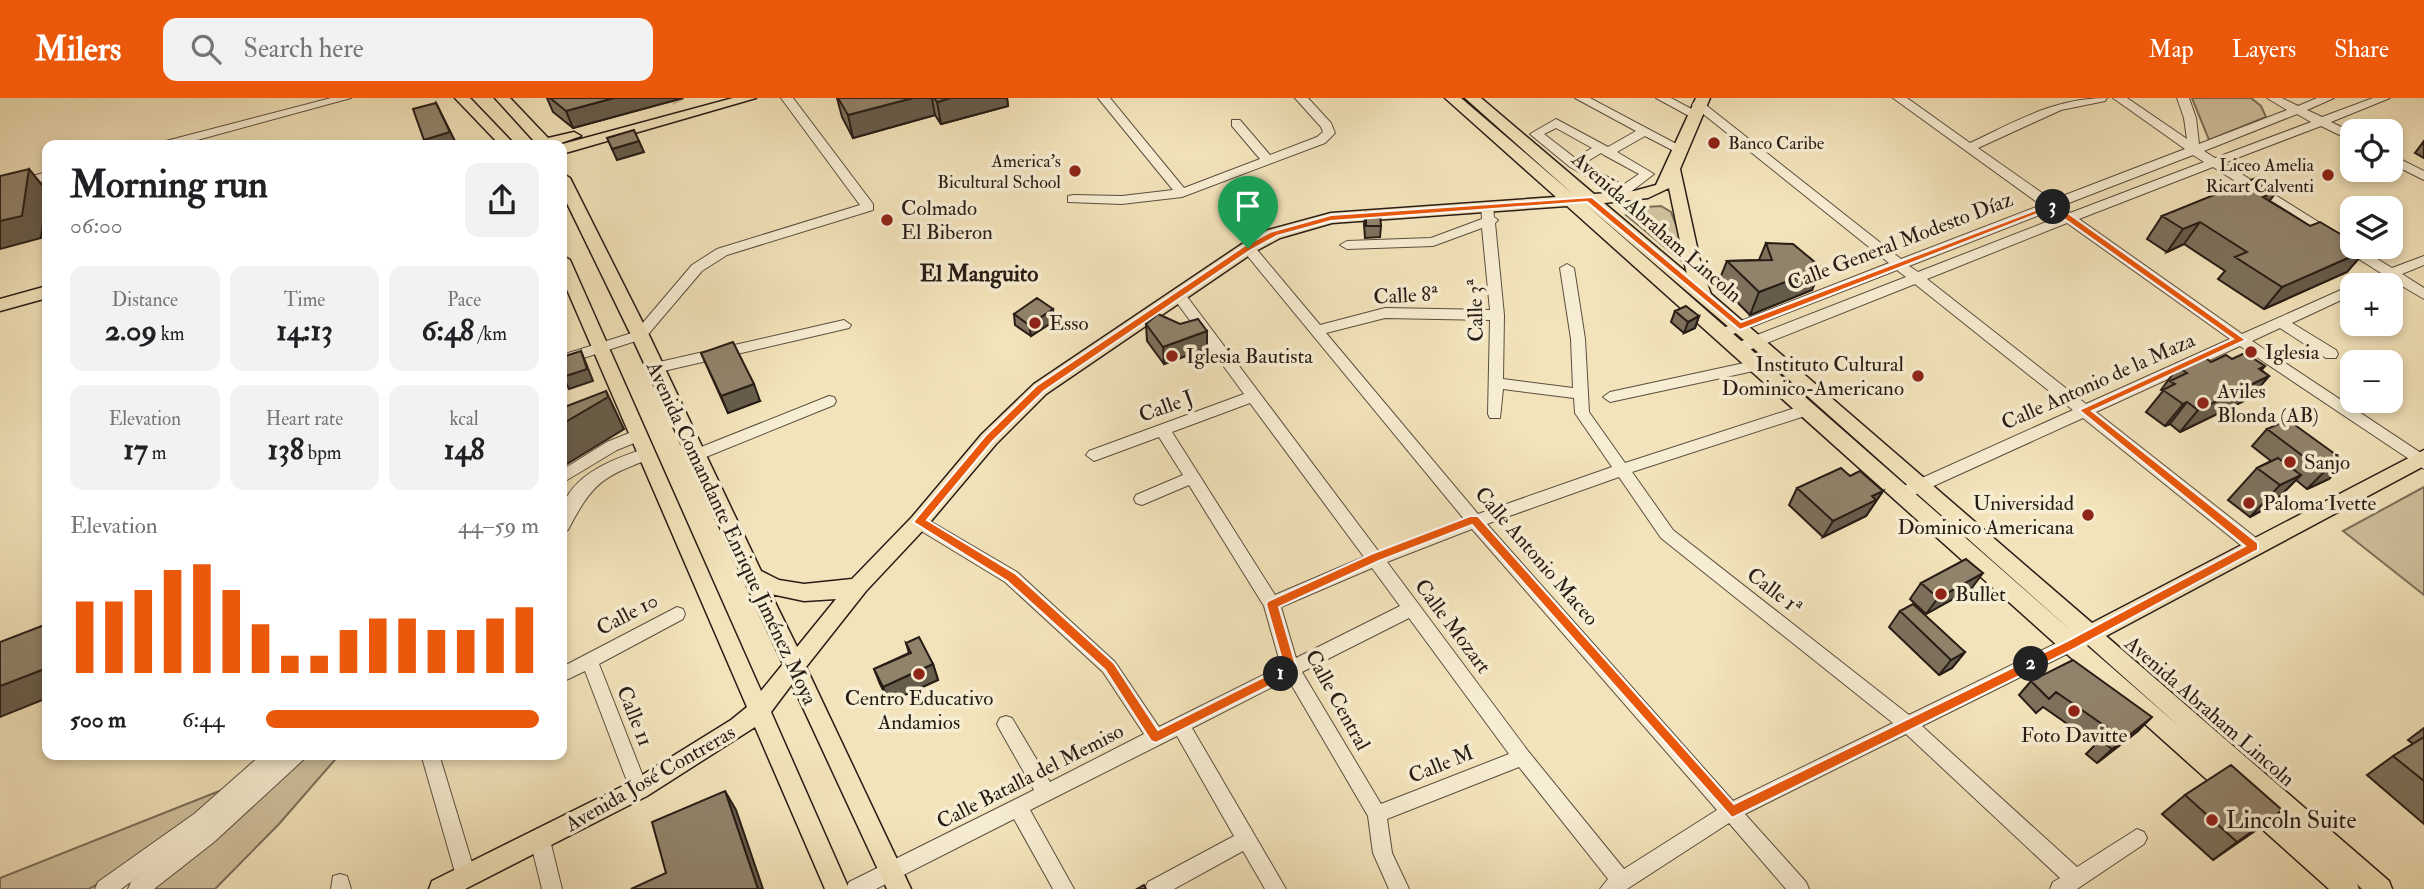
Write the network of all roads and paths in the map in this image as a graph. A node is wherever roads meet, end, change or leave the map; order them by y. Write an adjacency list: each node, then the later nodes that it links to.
1 (345, 98): 33 (street)
2 (462, 98): 34 (main road)
3 (502, 98): 35 (main road)
4 (717, 98): 36 (main road)
5 (749, 98): 37 (main road)
6 (787, 98): 80 (street)
7 (1104, 98): 51 (street)
8 (1301, 98): 42 (street)
9 (1452, 98): 54 (main road, Avenida Abraham Lincoln)
10 (1472, 98): 53 (main road, Avenida Abraham Lincoln)
11 (1581, 98): 30 (street)
12 (1662, 98): 22 (street)
13 (1899, 98): 39 (street)
14 (2046, 98): 23 (street)
15 (2101, 98): 23 (street)
16 (2119, 98): 40 (street)
17 (2183, 98): 40 (street)
18 (2262, 98): 26 (street)
19 (2273, 98): 25 (street)
20 (2328, 98): 25 (street, Calle General Modesto Díaz)
21 (2384, 98): 24 (street, Calle General Modesto Díaz)
22 (1698, 105): 38 (main road); 61 (street)
23 (2057, 107): 39 (street)
24 (2353, 109): 27 (street); 29 (street, Calle General Modesto Díaz)
25 (2299, 110): 26 (street, Calle General Modesto Díaz); 29 (street)
26 (2278, 116): 32 (street); 40 (street, Calle General Modesto Díaz)
27 (2351, 119)
28 (1236, 122): 42 (street)
29 (2322, 122): 31 (street); 32 (street, Calle General Modesto Díaz)
30 (1645, 131): 38 (street); 41 (street)
31 (2340, 131)
32 (2280, 136): 44 (street, Calle General Modesto Díaz)
33 (185, 140)
34 (503, 140)
35 (539, 140)
36 (560, 140)
37 (567, 148)
38 (1678, 148): 46 (main road)
39 (1970, 148): 55 (street)
40 (2194, 150): 44 (street); 55 (street, Calle General Modesto Díaz)
41 (1604, 151): 43 (street); 43 (street); 43 (street)
42 (1268, 160): 51 (street)
43 (1574, 163)
44 (2214, 163): 57 (street, Calle General Modesto Díaz); 64 (street)
45 (2403, 165): 47 (street)
46 (1673, 170): 53 (main road, Avenida José Contreras); 73 (main road)
47 (2424, 176)
48 (42, 177): 50 (street)
49 (567, 188): 80 (main road, Avenida Comandante Enrique Jiménez Moya)
50 (0, 189)
51 (1182, 193): 52 (street)
52 (1073, 199)
53 (1589, 199): 54 (main road, Avenida José Contreras); 73 (main road, Avenida Abraham Lincoln)
54 (1567, 200): 56 (main road, Avenida José Contreras); 79 (main road, Avenida Abraham Lincoln)
55 (2051, 205): 57 (street); 61 (street, Calle General Modesto Díaz)
56 (1489, 213): 58 (street); 59 (main road, Avenida José Contreras); 75 (street, Calle 3ª)
57 (2069, 218): 65 (street, Calle General Modesto Díaz); 81 (street)
58 (1346, 245)
59 (1248, 248): 70 (main road, Avenida José Contreras); 78 (street, Calle Antonio Maceo)
60 (2424, 260): 64 (street)
61 (1898, 264): 65 (street); 79 (street, Calle General Modesto Díaz)
62 (1567, 268): 89 (street, Calle 1ª)
63 (567, 271): 83 (main road, Avenida Comandante Enrique Jiménez Moya)
64 (2391, 273)
65 (1915, 278): 82 (street, Calle General Modesto Díaz); 94 (street)
66 (42, 280): 68 (main road)
67 (2403, 280): 71 (street)
68 (0, 292)
69 (42, 293): 74 (main road)
70 (1177, 293): 90 (street, Calle Mozart); 108 (main road, Avenida José Contreras)
71 (2424, 293)
72 (2340, 295): 76 (street, Calle Antonio de la Maza)
73 (1704, 298): 79 (main road, Avenida Abraham Lincoln)
74 (0, 305)
75 (1497, 315): 78 (street, Calle 8ª); 88 (street, Calle 3ª)
76 (2281, 322): 81 (street, Calle Antonio de la Maza); 84 (street)
77 (844, 325): 87 (street)
78 (1318, 330): 107 (street, Calle Antonio Maceo)
79 (1732, 330): 82 (main road, Avenida Abraham Lincoln)
80 (640, 335): 83 (street); 87 (main road, Avenida Comandante Enrique Jiménez Moya)
81 (2241, 340): 94 (street, Calle Antonio de la Maza); 100 (street)
82 (1748, 345): 86 (main road, Avenida Abraham Lincoln); 104 (main road, Avenida Abraham Lincoln)
83 (601, 348): 85 (street); 97 (main road, Avenida Comandante Enrique Jiménez Moya)
84 (2331, 354)
85 (567, 358)
86 (1758, 366): 91 (street); 93 (main road, Avenida Abraham Lincoln)
87 (655, 368): 98 (main road, Avenida Comandante Enrique Jiménez Moya)
88 (1496, 383): 89 (street); 95 (street, Calle 3ª)
89 (1581, 394): 101 (street, Calle 1ª)
90 (1254, 396): 96 (street, Calle J); 110 (street, Calle Mozart)
91 (1610, 397)
92 (829, 401): 98 (street)
93 (1806, 410): 101 (street); 104 (main road, Avenida Abraham Lincoln)
94 (2084, 410): 104 (street, Calle Antonio de la Maza); 109 (street)
95 (1494, 414)
96 (1162, 429): 99 (street, Calle J); 103 (street, Calle Central)
97 (643, 444): 102 (street); 106 (street); 121 (main road, Avenida Comandante Enrique Jiménez Moya)
98 (696, 455): 111 (main road, Avenida Comandante Enrique Jiménez Moya)
99 (1094, 455)
100 (2422, 460): 109 (main road)
101 (1622, 469): 107 (street); 123 (street, Calle 1ª)
102 (567, 474)
103 (1192, 477): 105 (street); 113 (street, Calle Central)
104 (1910, 490): 116 (main road, Avenida Abraham Lincoln)
105 (1142, 499)
106 (567, 514)
107 (1474, 520): 110 (street); 133 (street, Calle Antonio Maceo)
108 (919, 522): 112 (main road, Avenida José Contreras); 125 (street)
109 (2254, 547): 116 (main road)
110 (1375, 558): 113 (street); 114 (street, Calle Mozart)
111 (752, 576): 112 (main road); 118 (main road, Avenida Comandante Enrique Jiménez Moya)
112 (859, 586): 118 (main road, Avenida José Contreras)
113 (1272, 604): 119 (street, Calle Central)
114 (1412, 608): 119 (street, Calle Batalla del Memiso); 126 (street, Calle Mozart)
115 (677, 614): 117 (street, Calle 10)
116 (2080, 640): 123 (street); 153 (main road, Avenida Abraham Lincoln); 154 (main road, Avenida Abraham Lincoln)
117 (589, 660): 120 (street, Calle 10); 130 (street, Calle 11)
118 (794, 667): 121 (main road, Avenida José Contreras); 139 (main road, Avenida Comandante Enrique Jiménez Moya)
119 (1291, 669): 124 (street, Calle Batalla del Memiso); 134 (street, Calle Central)
120 (567, 672)
121 (760, 710): 130 (main road, Avenida José Contreras); 146 (main road, Avenida Comandante Enrique Jiménez Moya)
122 (1006, 724): 131 (street)
123 (1907, 724): 133 (street); 140 (street, Calle 1ª)
124 (1180, 725): 125 (street, Calle Batalla del Memiso); 136 (street)
125 (1156, 737): 131 (street, Calle Batalla del Memiso)
126 (1522, 757): 134 (street, Calle M); 141 (street, Calle Mozart)
127 (268, 760): 142 (street)
128 (290, 760): 143 (street)
129 (432, 760): 138 (street)
130 (639, 789): 137 (main road, Avenida José Contreras)
131 (1045, 793): 132 (street, Calle Batalla del Memiso)
132 (1018, 807): 139 (street, Calle Batalla del Memiso); 148 (street)
133 (1732, 811): 141 (street); 152 (street, Calle Antonio Maceo)
134 (1377, 814): 151 (street, Calle Central)
135 (2137, 838): 140 (street)
136 (1247, 839): 149 (street); 150 (street)
137 (540, 840): 138 (main road, Avenida José Contreras); 145 (street)
138 (466, 876): 144 (main road, Avenida José Contreras)
139 (895, 880): 147 (street, Calle Batalla del Memiso)
140 (2068, 884)
141 (1616, 885)
142 (104, 889)
143 (138, 889)
144 (441, 889)
145 (552, 889)
146 (838, 889)
147 (856, 889)
148 (1064, 889)
149 (1156, 889)
150 (1276, 889)
151 (1399, 889)
152 (1799, 889)
153 (2347, 889)
154 (2380, 889)

